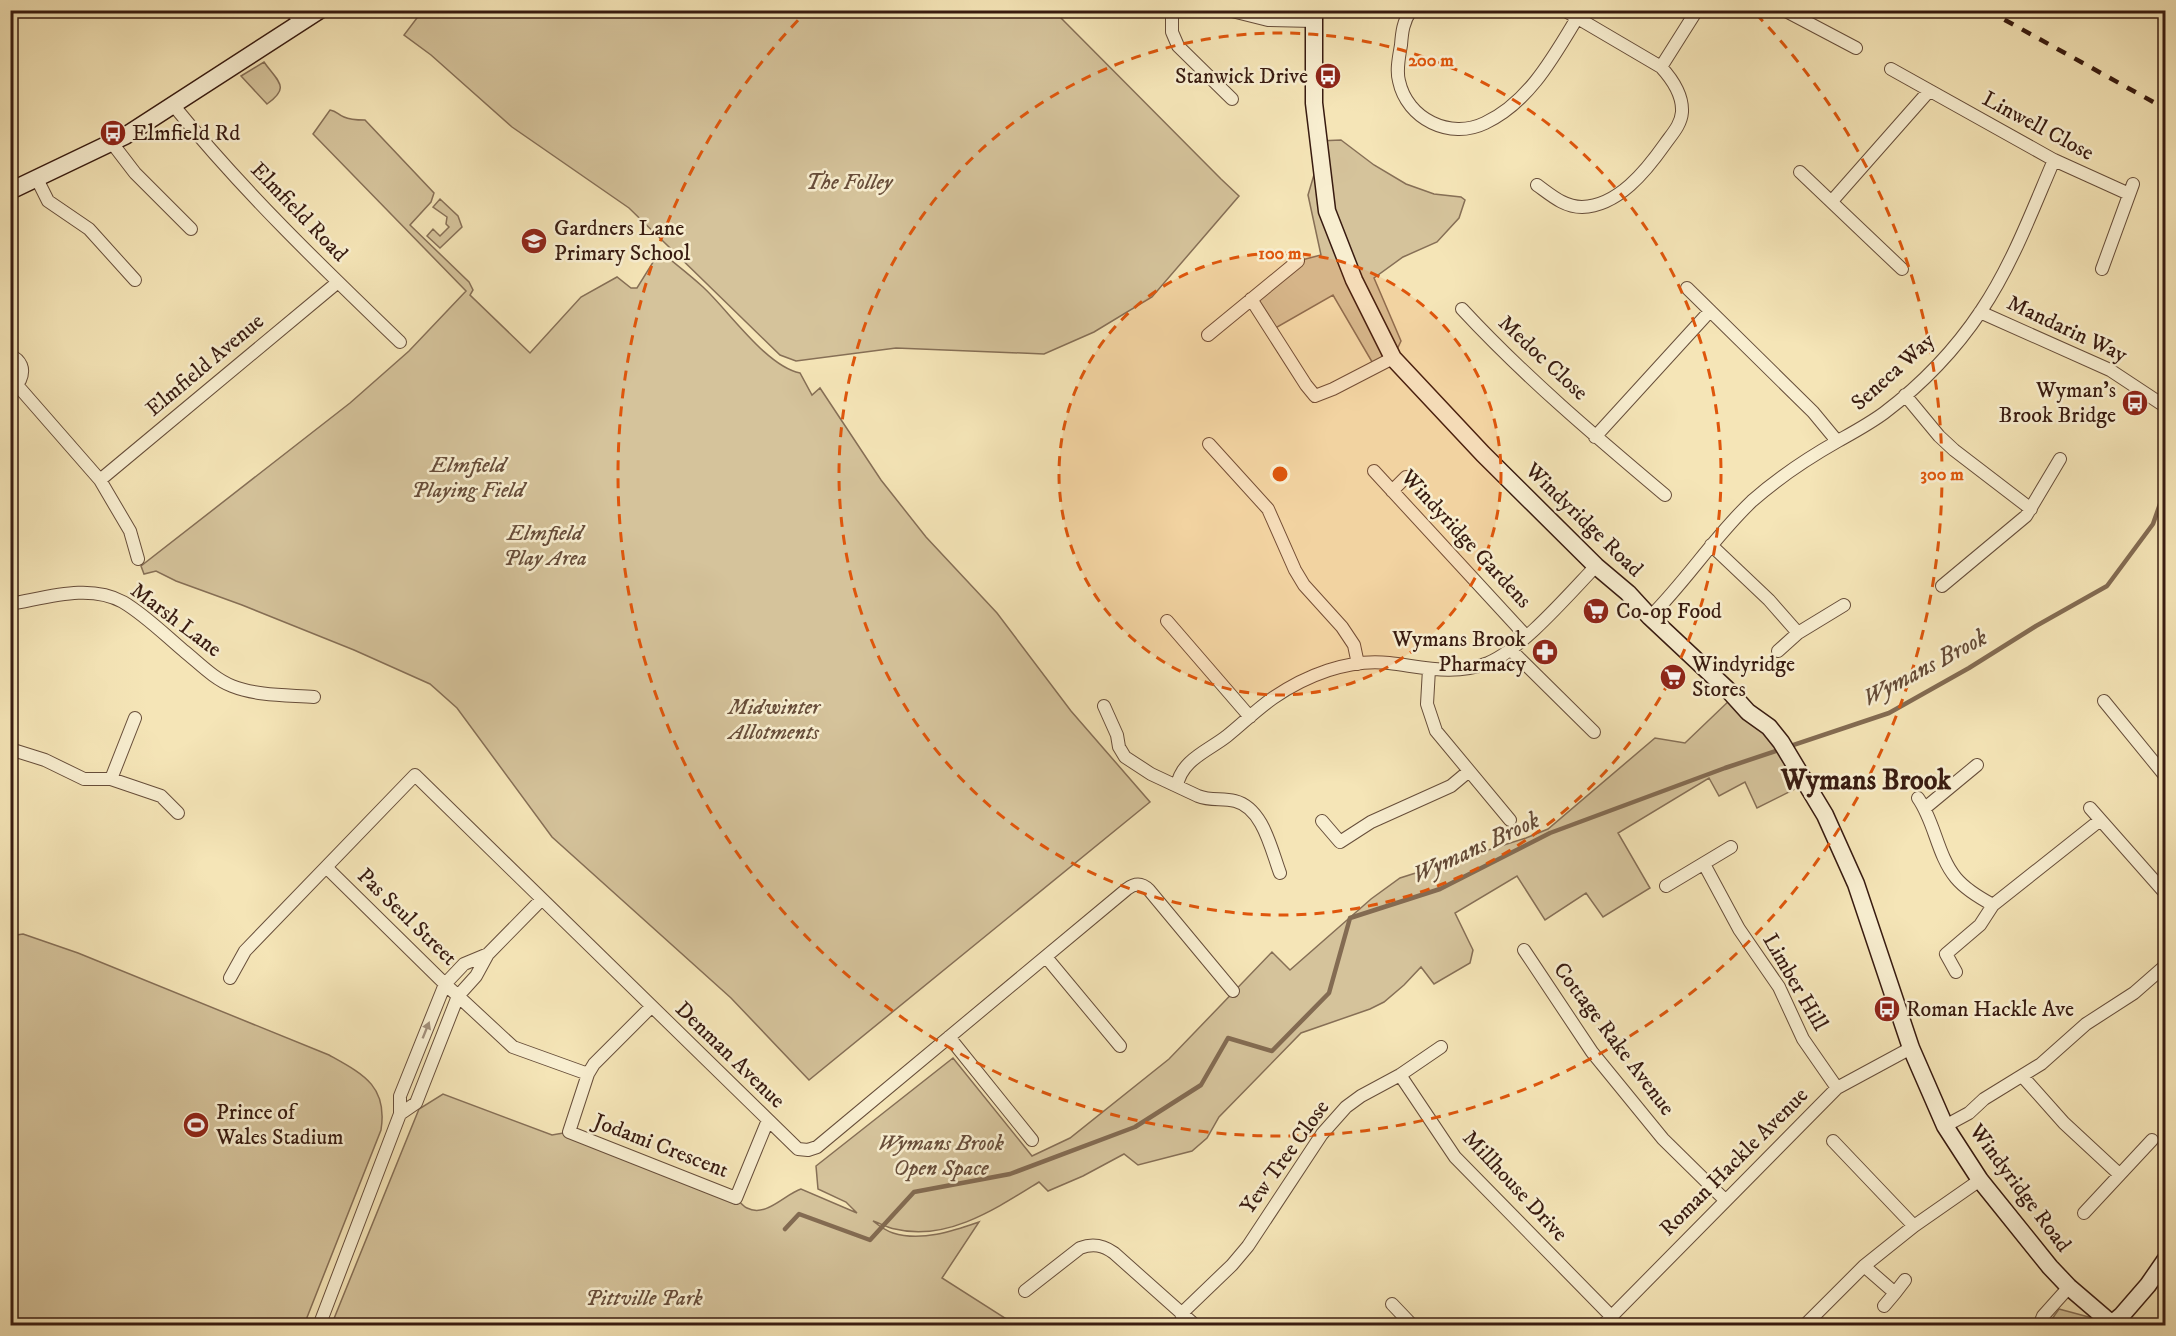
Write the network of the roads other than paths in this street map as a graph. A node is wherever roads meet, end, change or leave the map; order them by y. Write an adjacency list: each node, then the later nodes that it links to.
1 (320, 10): 8 (street)
2 (1172, 10): 15 (street)
3 (1228, 10): 9 (street)
4 (1411, 10): 10 (street)
5 (1564, 10): 10 (street)
6 (1697, 10): 12 (street)
7 (1784, 10): 11 (street)
8 (296, 16): 16 (street)
9 (1314, 16): 38 (street, Windyridge Road)
10 (1576, 18): 12 (street)
11 (1856, 48)
12 (1661, 67): 21 (street)
13 (1891, 69): 14 (street, Linwell Close)
14 (1929, 91): 18 (street, Linwell Close); 23 (street)
15 (1232, 99)
16 (174, 106): 17 (street); 29 (street, Elmfield Road)
17 (112, 143): 20 (street); 24 (street)
18 (2054, 160): 26 (street, Linwell Close); 34 (street, Seneca Way)
19 (1800, 172): 23 (street)
20 (37, 178): 22 (street); 28 (street)
21 (1537, 185)
22 (10, 191)
23 (1833, 201): 27 (street)
24 (191, 229)
25 (1298, 261): 31 (street)
26 (2102, 268)
27 (1902, 269)
28 (135, 280)
29 (338, 282): 36 (street, Elmfield Road); 48 (street, Elmfield Avenue)
30 (1687, 288): 33 (street)
31 (1251, 299): 35 (street); 38 (street)
32 (1462, 309): 42 (street, Medoc Close)
33 (1710, 311): 42 (street); 43 (street)
34 (1980, 312): 40 (street, Seneca Way); 41 (street, Mandarin Way)
35 (1208, 335)
36 (400, 342)
37 (10, 355): 39 (street)
38 (1393, 358): 54 (street, Windyridge Road)
39 (14, 386): 48 (street)
40 (1905, 395): 43 (street, Seneca Way); 51 (street)
41 (2166, 406)
42 (1595, 437): 50 (street, Medoc Close)
43 (1837, 441): 52 (street, Seneca Way)
44 (1209, 444): 64 (street)
45 (2060, 459): 51 (street)
46 (1374, 471): 49 (street, Windyridge Gardens)
47 (1406, 477): 49 (street)
48 (100, 480): 53 (street)
49 (1392, 491): 61 (street, Windyridge Gardens)
50 (1665, 495)
51 (2031, 509): 55 (street)
52 (1711, 545): 58 (street, Seneca Way); 60 (street)
53 (138, 559)
54 (1596, 566): 58 (street, Windyridge Road); 61 (street, Windyridge Gardens)
55 (1942, 586)
56 (10, 604): 66 (street, Marsh Lane)
57 (1844, 605): 60 (street)
58 (1650, 617): 104 (street, Windyridge Road)
59 (1167, 621): 69 (street)
60 (1798, 633): 63 (street)
61 (1526, 636): 62 (street, Windyridge Gardens)
62 (1511, 650): 65 (street, Windyridge Gardens); 71 (street)
63 (1778, 651)
64 (1358, 664): 65 (street, Windyridge Gardens); 69 (street, Windyridge Gardens)
65 (1429, 669): 74 (street)
66 (314, 697)
67 (2104, 701): 75 (street)
68 (1104, 706): 77 (street)
69 (1250, 717): 77 (street, Windyridge Gardens)
70 (135, 718): 76 (street)
71 (1594, 732)
72 (10, 749): 76 (street)
73 (1977, 765): 90 (street)
74 (1469, 771): 80 (street); 81 (street)
75 (2166, 777)
76 (111, 779): 79 (street)
77 (1177, 786): 86 (street)
78 (2090, 808): 82 (street)
79 (178, 813)
80 (1510, 820)
81 (1322, 821)
82 (2099, 821): 88 (street); 90 (street)
83 (1731, 847): 84 (street)
84 (1704, 864): 87 (street); 108 (street, Limber Hill)
85 (327, 868): 89 (street, Denman Avenue); 96 (street, Denman Avenue); 97 (street, Pas Seul Street)
86 (1280, 873)
87 (1666, 886)
88 (2166, 894)
89 (541, 900): 92 (street); 100 (street, Denman Avenue)
90 (1993, 906): 95 (street)
91 (1524, 950): 117 (street, Cottage Rake Avenue)
92 (488, 954): 97 (street); 99 (street)
93 (1046, 957): 98 (street, Denman Avenue); 101 (street, Denman Avenue); 102 (street)
94 (2166, 965): 107 (street)
95 (1956, 972)
96 (231, 978)
97 (445, 984): 99 (street, Pas Seul Street); 109 (street, one-way to 97)
98 (1233, 991)
99 (458, 996): 105 (street, Pas Seul Street); 109 (street)
100 (651, 1007): 105 (street, Jodami Crescent); 110 (street, Denman Avenue)
101 (949, 1037): 110 (street, Denman Avenue); 112 (street)
102 (1120, 1046)
103 (1441, 1047): 106 (street, Yew Tree Close)
104 (1911, 1048): 108 (street, Roman Hackle Avenue); 111 (street, Windyridge Road)
105 (588, 1074): 110 (street, Jodami Crescent)
106 (1400, 1074): 128 (street, Yew Tree Close); 129 (street, Millhouse Drive)
107 (2023, 1077): 111 (street); 115 (street)
108 (1837, 1088): 117 (street, Roman Hackle Avenue)
109 (400, 1114): 131 (street)
110 (768, 1120)
111 (1945, 1126): 116 (street, Windyridge Road)
112 (1032, 1140)
113 (2152, 1140): 115 (street)
114 (1833, 1141): 119 (street)
115 (2119, 1174): 118 (street)
116 (1980, 1180): 119 (street); 123 (street, Windyridge Road)
117 (1725, 1200): 129 (street, Roman Hackle Avenue)
118 (2084, 1213)
119 (1914, 1226): 121 (street)
120 (2166, 1259): 130 (street)
121 (1864, 1266): 125 (street); 135 (street)
122 (1905, 1280): 125 (street)
123 (2069, 1287): 130 (street, Windyridge Road); 136 (street)
124 (1025, 1291): 128 (street)
125 (1895, 1293): 127 (street)
126 (1392, 1304): 133 (street)
127 (1884, 1306)
128 (1181, 1314): 132 (street)
129 (1611, 1316): 134 (street, Roman Hackle Avenue)
130 (2110, 1324)
131 (319, 1326)
132 (1196, 1326)
133 (1413, 1326)
134 (1602, 1326)
135 (1804, 1326)
136 (2039, 1326)

